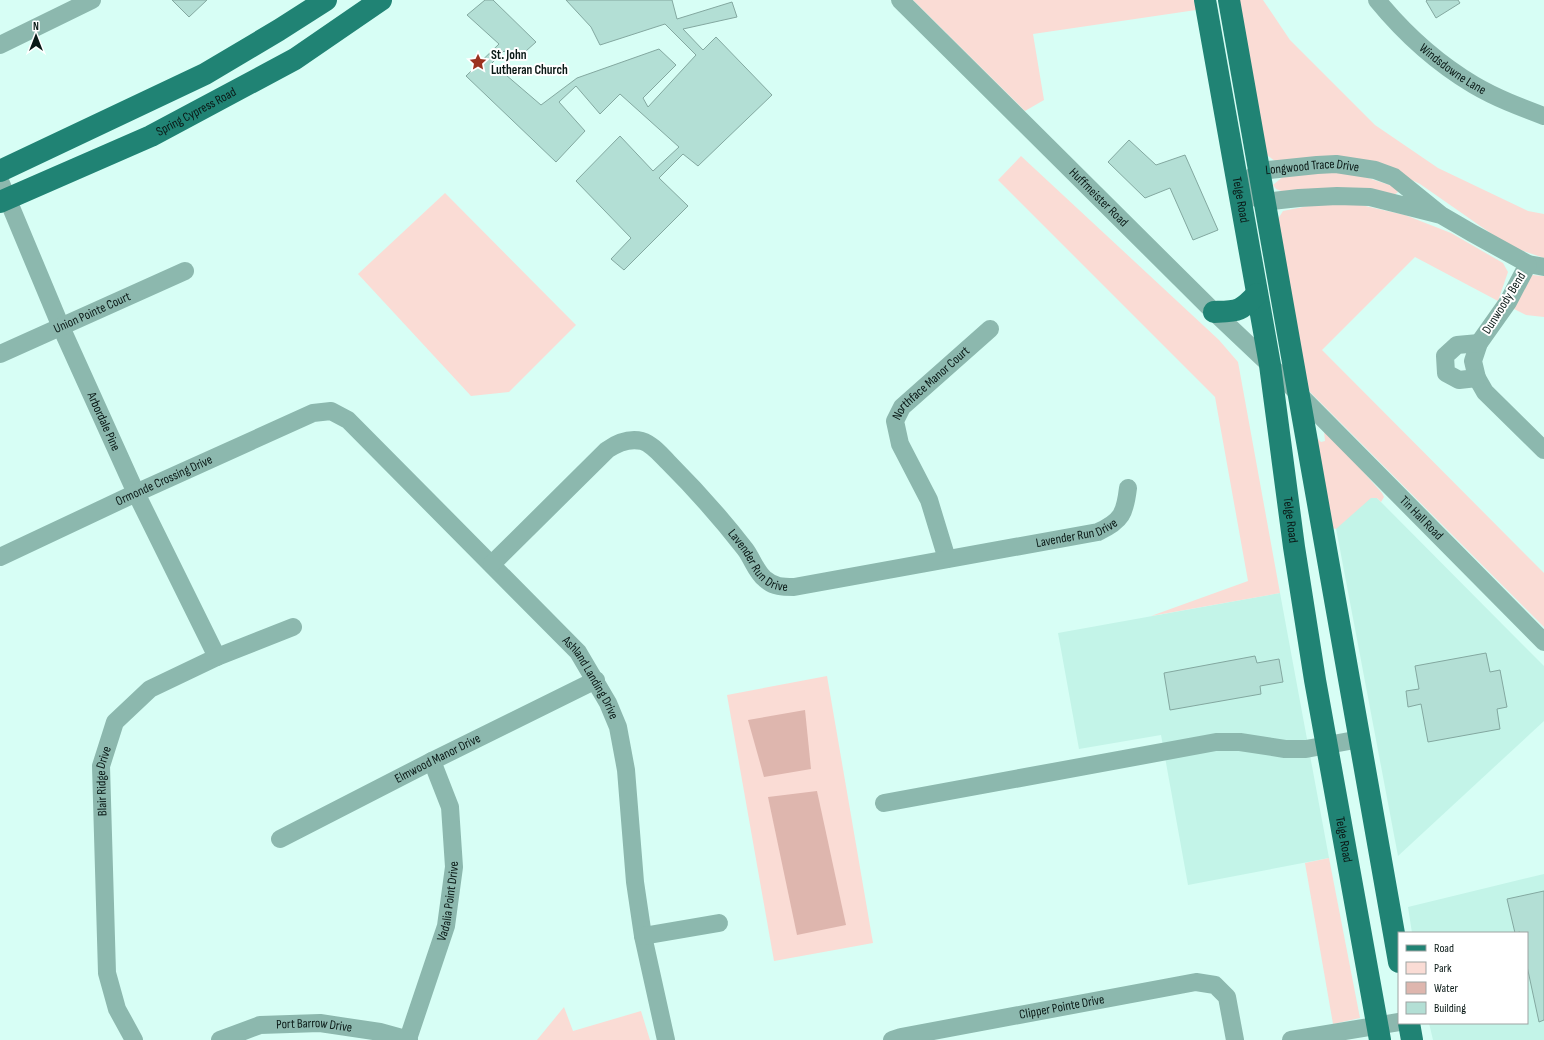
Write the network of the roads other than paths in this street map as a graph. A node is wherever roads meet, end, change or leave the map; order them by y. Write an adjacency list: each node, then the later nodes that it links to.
1 (92, 0): 8 (street)
2 (326, 0): 9 (main road)
3 (900, 0): 21 (street, Huffmeister Road)
4 (1205, 0): 14 (main road, Telge Road)
5 (1229, 0): 13 (main road, Telge Road)
6 (1377, 0): 11 (street, Windsdowne Lane)
7 (372, 3): 10 (main road, Spring Cypress Road)
8 (0, 45)
9 (205, 74): 10 (main road); 12 (main road)
10 (218, 100): 15 (main road, Spring Cypress Road)
11 (1544, 116)
12 (0, 171)
13 (1259, 171): 14 (street, Longwood Trace Drive); 16 (main road, Telge Road); 17 (street, Longwood Trace Drive)
14 (1239, 188): 16 (street); 20 (main road, Telge Road)
15 (3, 194): 22 (street, Arbordale Pine)
16 (1264, 202): 17 (street, Longwood Trace Drive); 28 (main road, Telge Road)
17 (1441, 215): 18 (street, Longwood Trace Drive)
18 (1536, 265): 24 (street, Dunwoody Bend)
19 (185, 271): 22 (street, Union Pointe Court)
20 (1258, 294): 21 (main road); 26 (main road, Telge Road)
21 (1214, 312): 26 (street, Huffmeister Road)
22 (61, 327): 25 (street, Union Pointe Court); 32 (street, Arbordale Pine)
23 (990, 328): 34 (street, Northface Manor Court)
24 (1479, 343): 27 (street, Dunwoody Bend); 27 (street, Dunwoody Bend)
25 (0, 354)
26 (1270, 365): 28 (street, Huffmeister Road); 41 (main road, Telge Road)
27 (1477, 378): 30 (street, Dunwoody Bend)
28 (1298, 394): 37 (street, Tin Hall Road); 40 (main road, Telge Road)
29 (331, 411): 32 (street, Ormonde Crossing Drive); 35 (street, Ashland Landing Drive)
30 (1544, 450)
31 (1128, 488): 34 (street, Lavender Run Drive)
32 (136, 493): 33 (street, Ormonde Crossing Drive); 38 (street, Arbordale Pine)
33 (0, 557)
34 (947, 559): 35 (street, Lavender Run Drive)
35 (492, 564): 39 (street, Ashland Landing Drive)
36 (293, 627): 38 (street, Blair Ridge Drive)
37 (1544, 642)
38 (217, 657): 51 (street, Blair Ridge Drive)
39 (596, 680): 42 (street, Elmwood Manor Drive); 46 (street, Ashland Landing Drive)
40 (1360, 739): 41 (street); 47 (main road, Telge Road)
41 (1328, 745): 43 (street); 50 (main road, Telge Road)
42 (432, 761): 44 (street, Elmwood Manor Drive); 53 (street, Vadalia Point Drive)
43 (884, 803)
44 (280, 839)
45 (719, 923): 46 (street)
46 (643, 936): 54 (street, Ashland Landing Drive)
47 (1398, 956)
48 (1398, 1022): 50 (street)
49 (1409, 1024): 58 (main road)
50 (1379, 1032): 57 (street)
51 (134, 1040)
52 (220, 1040): 53 (street, Port Barrow Drive)
53 (409, 1040)
54 (666, 1040)
55 (892, 1040): 56 (street, Clipper Pointe Drive)
56 (1235, 1040)
57 (1291, 1040)
58 (1412, 1040)

